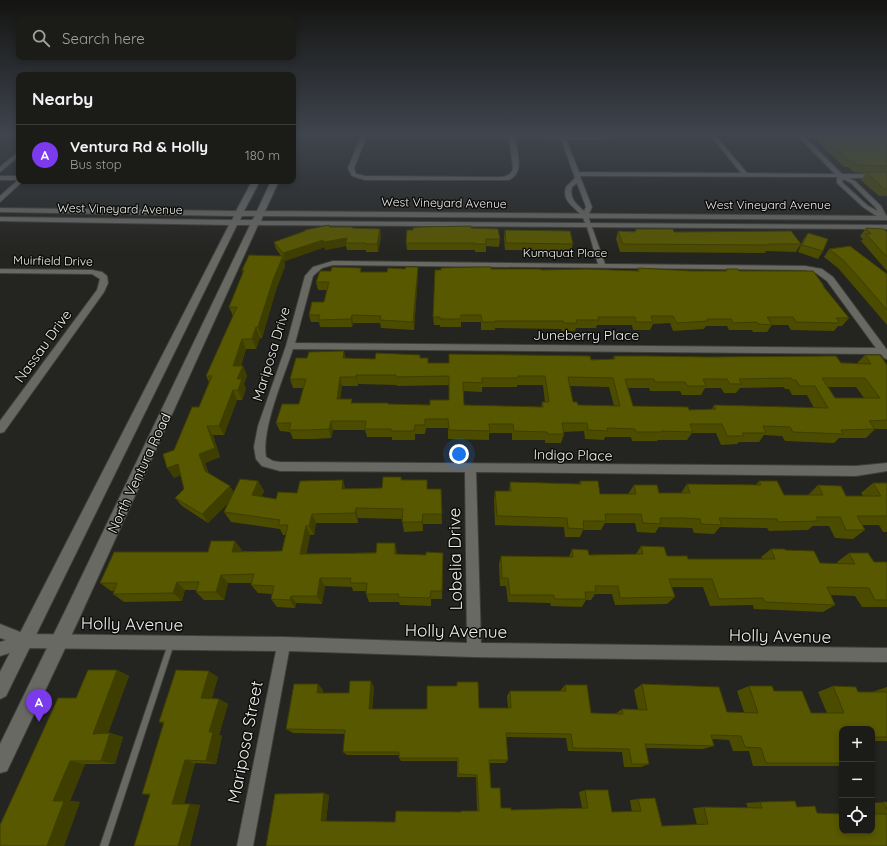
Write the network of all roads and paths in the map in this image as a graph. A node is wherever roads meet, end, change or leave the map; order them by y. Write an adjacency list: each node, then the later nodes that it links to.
1 (356, 174): 2 (street)
2 (514, 174)
3 (746, 176): 4 (street); 6 (street)
4 (841, 176): 5 (street); 18 (street)
5 (887, 176)
6 (577, 177): 16 (street); 16 (street)
7 (0, 178): 8 (street)
8 (16, 178)
9 (17, 184): 12 (street)
10 (254, 184): 14 (main road, North Ventura Road)
11 (274, 184): 15 (main road, North Ventura Road)
12 (0, 200)
13 (0, 210): 14 (main road, West Vineyard Avenue)
14 (240, 213): 15 (main road, West Vineyard Avenue); 19 (main road, North Ventura Road)
15 (260, 214): 16 (main road, West Vineyard Avenue); 20 (main road, North Ventura Road)
16 (585, 216): 18 (main road, West Vineyard Avenue); 21 (street)
17 (0, 219): 19 (main road, West Vineyard Avenue)
18 (886, 219)
19 (234, 223): 20 (main road, West Vineyard Avenue); 34 (main road, North Ventura Road)
20 (256, 223): 21 (main road, West Vineyard Avenue); 35 (main road, North Ventura Road)
21 (588, 225): 22 (main road, West Vineyard Avenue); 24 (street)
22 (887, 227)
23 (325, 265): 24 (street, Kumquat Place); 27 (street, Mariposa Drive)
24 (602, 266): 28 (street, Kumquat Place)
25 (0, 271): 26 (street, Muirfield Drive)
26 (104, 278): 29 (street, Nassau Drive)
27 (290, 346): 28 (street, Juneberry Place); 30 (street, Mariposa Drive)
28 (885, 353)
29 (0, 430)
30 (261, 459): 31 (street, Indigo Place)
31 (470, 467): 32 (street, Indigo Place); 39 (street, Lobelia Drive)
32 (887, 467)
33 (0, 631): 34 (street, Holly Avenue)
34 (25, 641): 35 (street, Holly Avenue); 38 (street, Holly Avenue); 41 (main road, North Ventura Road)
35 (60, 641): 36 (street, Holly Avenue); 42 (main road, North Ventura Road)
36 (172, 643): 37 (street, Holly Avenue); 43 (lane)
37 (284, 644): 39 (street, Holly Avenue); 44 (street, Mariposa Street)
38 (0, 649)
39 (474, 650): 40 (street, Holly Avenue)
40 (887, 655)
41 (0, 690)
42 (0, 764)
43 (104, 846)
44 (245, 846)

